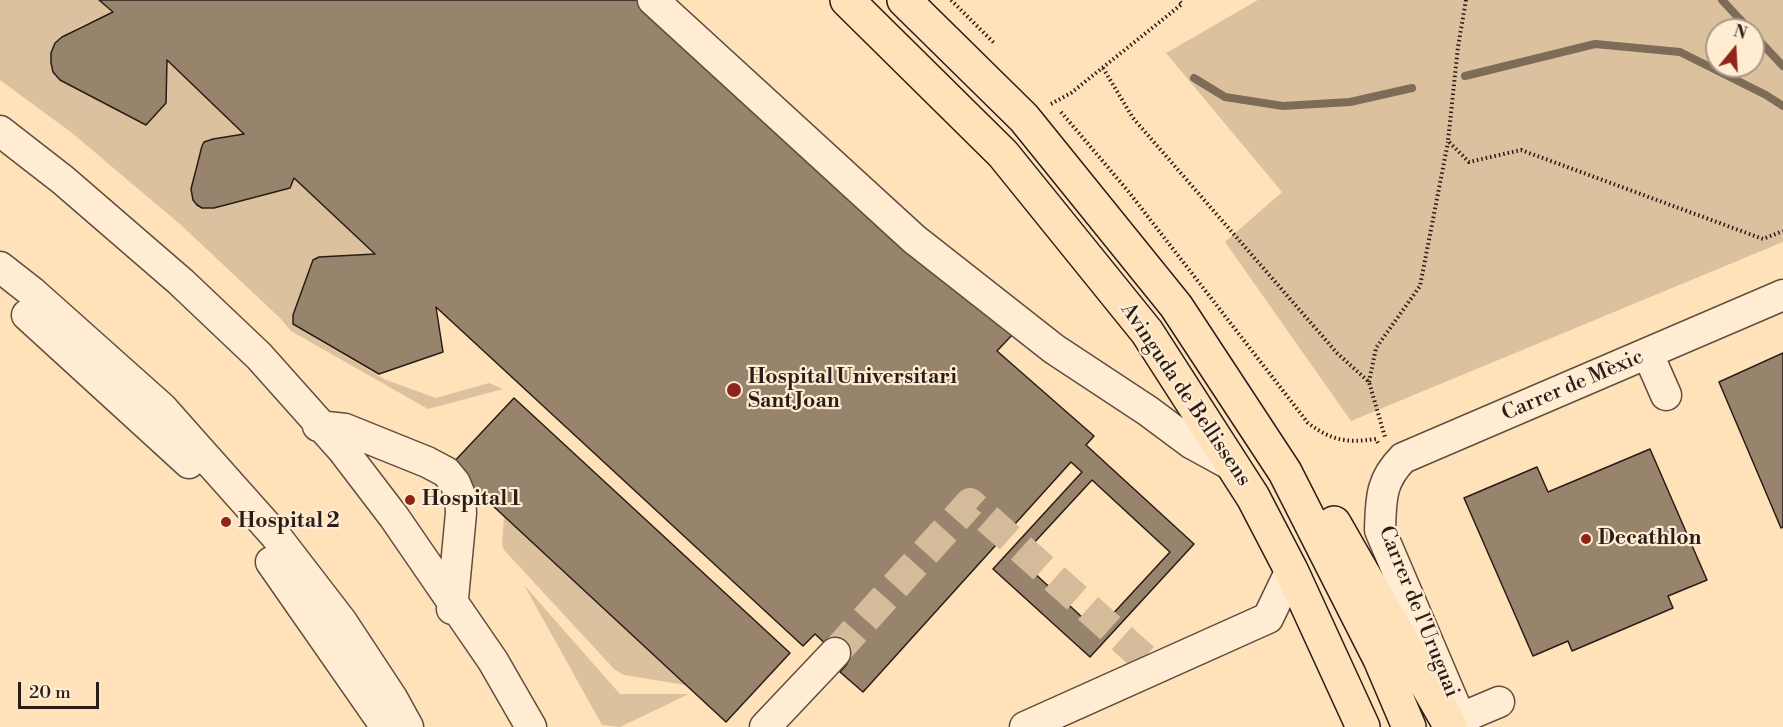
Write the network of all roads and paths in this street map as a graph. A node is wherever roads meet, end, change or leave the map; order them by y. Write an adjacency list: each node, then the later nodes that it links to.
1 (653, 0): 22 (street)
2 (847, 0): 22 (main road, Avinguda de Bellissens)
3 (904, 0): 9 (main road, Avinguda de Bellissens)
4 (951, 0): 7 (path)
5 (1178, 0): 8 (path)
6 (1466, 0): 11 (path)
7 (999, 48)
8 (1103, 68): 9 (path); 19 (path)
9 (1041, 106): 17 (main road, Avinguda de Bellissens); 23 (path)
10 (0, 131): 21 (street)
11 (1448, 141): 13 (path); 19 (path)
12 (0, 156): 21 (street)
13 (1783, 231)
14 (0, 267): 30 (street)
15 (0, 291): 29 (street)
16 (1783, 295): 18 (street, Carrer de Mèxic)
17 (1176, 306): 28 (main road); 36 (main road, Avinguda de Bellissens)
18 (1648, 354): 20 (street); 23 (street, Carrer de Mèxic)
19 (1369, 382): 23 (path)
20 (1666, 396)
21 (310, 426): 25 (street); 25 (street)
22 (1233, 466): 24 (main road, Avinguda de Bellissens)
23 (1391, 475): 28 (street, Carrer de l'Uruguai)
24 (1291, 570): 34 (street); 35 (main road, Avinguda de Bellissens)
25 (451, 611): 31 (street); 32 (street)
26 (835, 653): 33 (street)
27 (1499, 702): 28 (street)
28 (1459, 724)
29 (386, 727)
30 (408, 727)
31 (509, 727)
32 (531, 727)
33 (765, 727)
34 (1025, 727)
35 (1363, 727)
36 (1409, 727)

